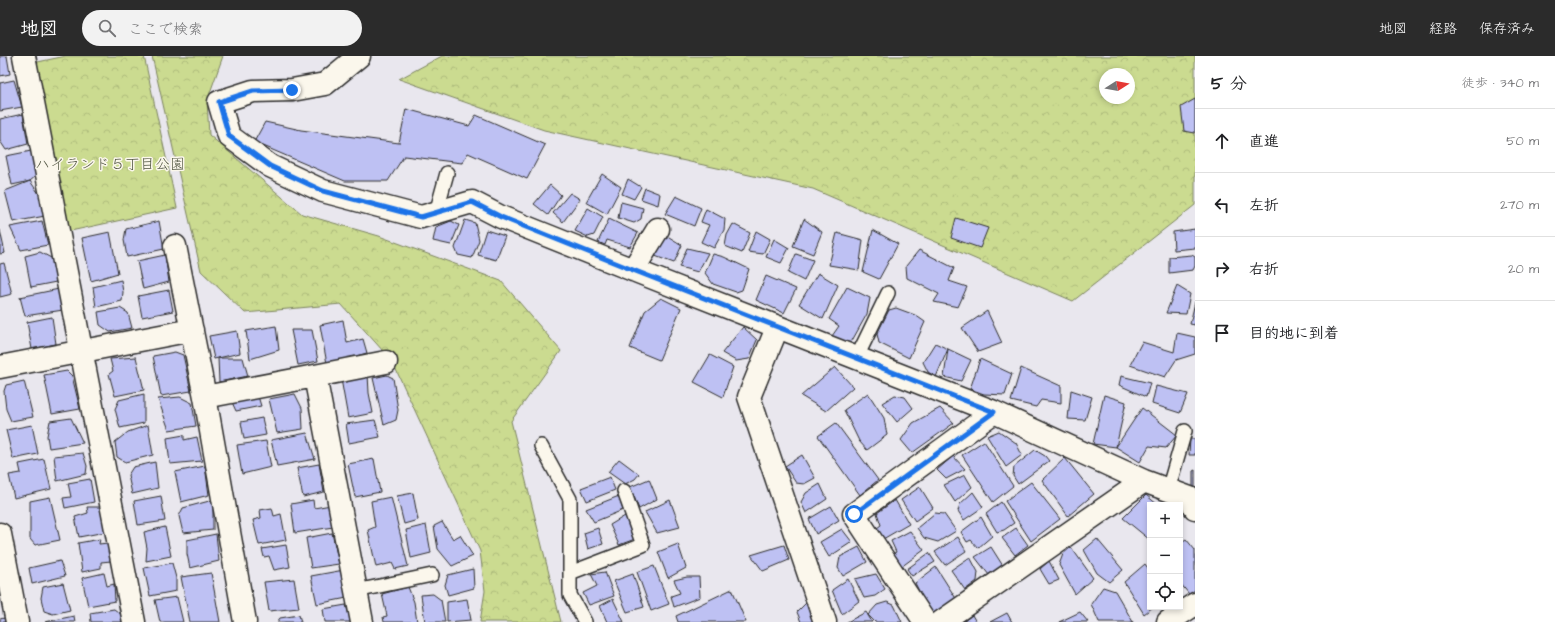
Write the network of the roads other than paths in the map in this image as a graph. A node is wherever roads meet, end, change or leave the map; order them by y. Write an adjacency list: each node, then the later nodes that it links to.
1 (24, 56): 11 (street)
2 (359, 56): 4 (street)
3 (447, 173): 4 (lane)
4 (436, 212): 7 (street)
5 (658, 229): 7 (street)
6 (175, 246): 10 (street)
7 (633, 270): 9 (street)
8 (888, 293): 12 (lane)
9 (777, 328): 12 (street); 34 (street)
10 (192, 330): 11 (street); 16 (street)
11 (81, 351): 14 (street); 30 (street)
12 (856, 359): 17 (street)
13 (386, 362): 15 (street)
14 (0, 367)
15 (316, 376): 16 (street); 27 (street)
16 (205, 397): 31 (street)
17 (994, 412): 20 (street); 35 (street)
18 (1185, 431): 21 (lane)
19 (541, 446): 25 (lane)
20 (1144, 481): 21 (street); 36 (street)
21 (1168, 490): 23 (street)
22 (624, 491): 25 (lane)
23 (1195, 508)
24 (0, 534): 29 (street)
25 (570, 573): 33 (lane)
26 (432, 575): 27 (lane)
27 (356, 591): 32 (street)
28 (1195, 604): 37 (street)
29 (17, 622)
30 (134, 622)
31 (245, 622)
32 (362, 622)
33 (585, 622)
34 (825, 622)
35 (925, 622)
36 (941, 622)
37 (1168, 622)

